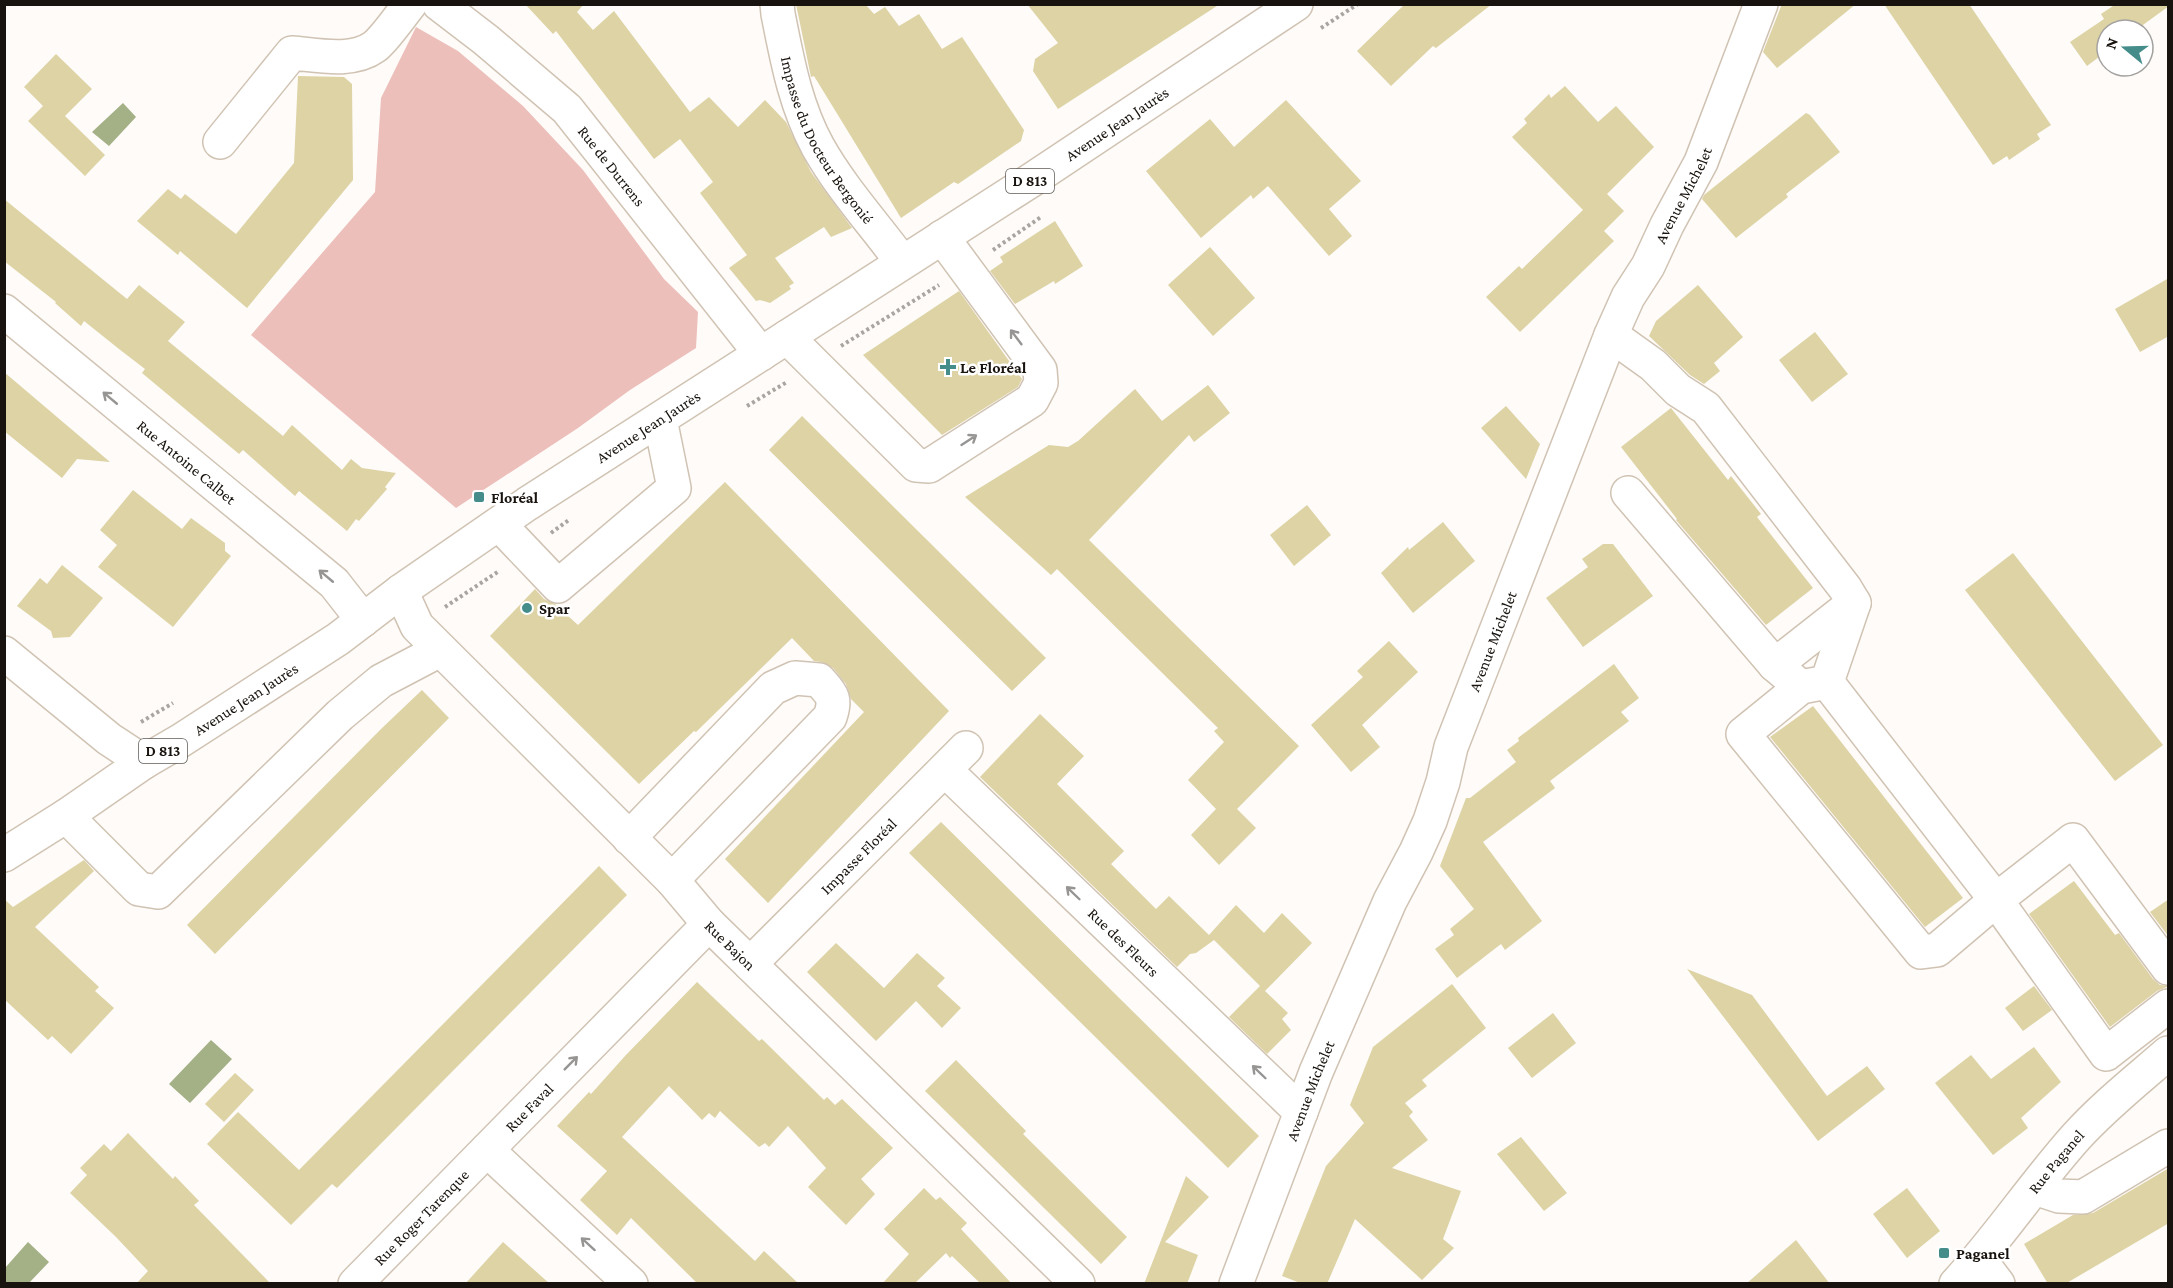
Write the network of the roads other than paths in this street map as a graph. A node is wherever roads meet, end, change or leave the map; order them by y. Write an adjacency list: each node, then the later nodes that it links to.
1 (410, 4): 7 (street)
2 (439, 4): 13 (street, Rue de Durrens)
3 (777, 4): 10 (street, Impasse du Docteur Bergonié)
4 (1296, 4): 9 (street, Avenue Jean Jaurès / D 813)
5 (1740, 4): 8 (street)
6 (1761, 4): 8 (street, Avenue Michelet)
7 (220, 142)
8 (1667, 225): 12 (street, Avenue Michelet)
9 (942, 237): 10 (street, Avenue Jean Jaurès / D 813); 13 (street, Rue de Durrens, one-way to 9)
10 (902, 262): 13 (street, Avenue Jean Jaurès / D 813)
11 (4, 311): 19 (street, Rue Antoine Calbet, one-way to 11)
12 (1611, 335): 18 (street); 36 (street, Avenue Michelet)
13 (774, 345): 14 (street, Avenue Jean Jaurès / D 813)
14 (660, 419): 16 (street, Avenue Jean Jaurès / D 813); 16 (street)
15 (1628, 493): 22 (street)
16 (499, 524): 17 (street, Avenue Jean Jaurès / D 813)
17 (402, 591): 19 (street, Avenue Jean Jaurès / D 813); 20 (street, Rue Bajon)
18 (1854, 603): 22 (street); 23 (street)
19 (363, 620): 25 (street, Avenue Jean Jaurès / D 813)
20 (440, 650): 26 (street); 27 (street, Rue Bajon)
21 (4, 653): 25 (street)
22 (1775, 665): 23 (street)
23 (1814, 685): 30 (street); 30 (street)
24 (955, 759): 32 (street, Impasse Floréal); 36 (street, Rue des Fleurs, one-way to 24)
25 (144, 762): 26 (street, Avenue Jean Jaurès / D 813)
26 (66, 816): 28 (street, Avenue Jean Jaurès / D 813)
27 (629, 838): 29 (street, Rue Bajon); 29 (street)
28 (4, 855)
29 (672, 880): 31 (street, Rue Bajon)
30 (1996, 900): 33 (street); 34 (street)
31 (709, 924): 32 (street, Rue Bajon); 38 (street, Rue Faval, one-way to 31)
32 (750, 964): 43 (street, Rue Bajon)
33 (2169, 968)
34 (2169, 1006)
35 (2169, 1053): 39 (street, Rue Paganel)
36 (1301, 1112): 44 (street, Avenue Michelet)
37 (2169, 1146): 39 (street)
38 (487, 1150): 41 (street, Rue Roger Tarenque); 42 (street, one-way to 38)
39 (2035, 1188): 40 (street, Rue Paganel)
40 (1988, 1271): 45 (street, Rue Paganel)
41 (355, 1284)
42 (631, 1284)
43 (1078, 1284)
44 (1236, 1284)
45 (1956, 1284)

